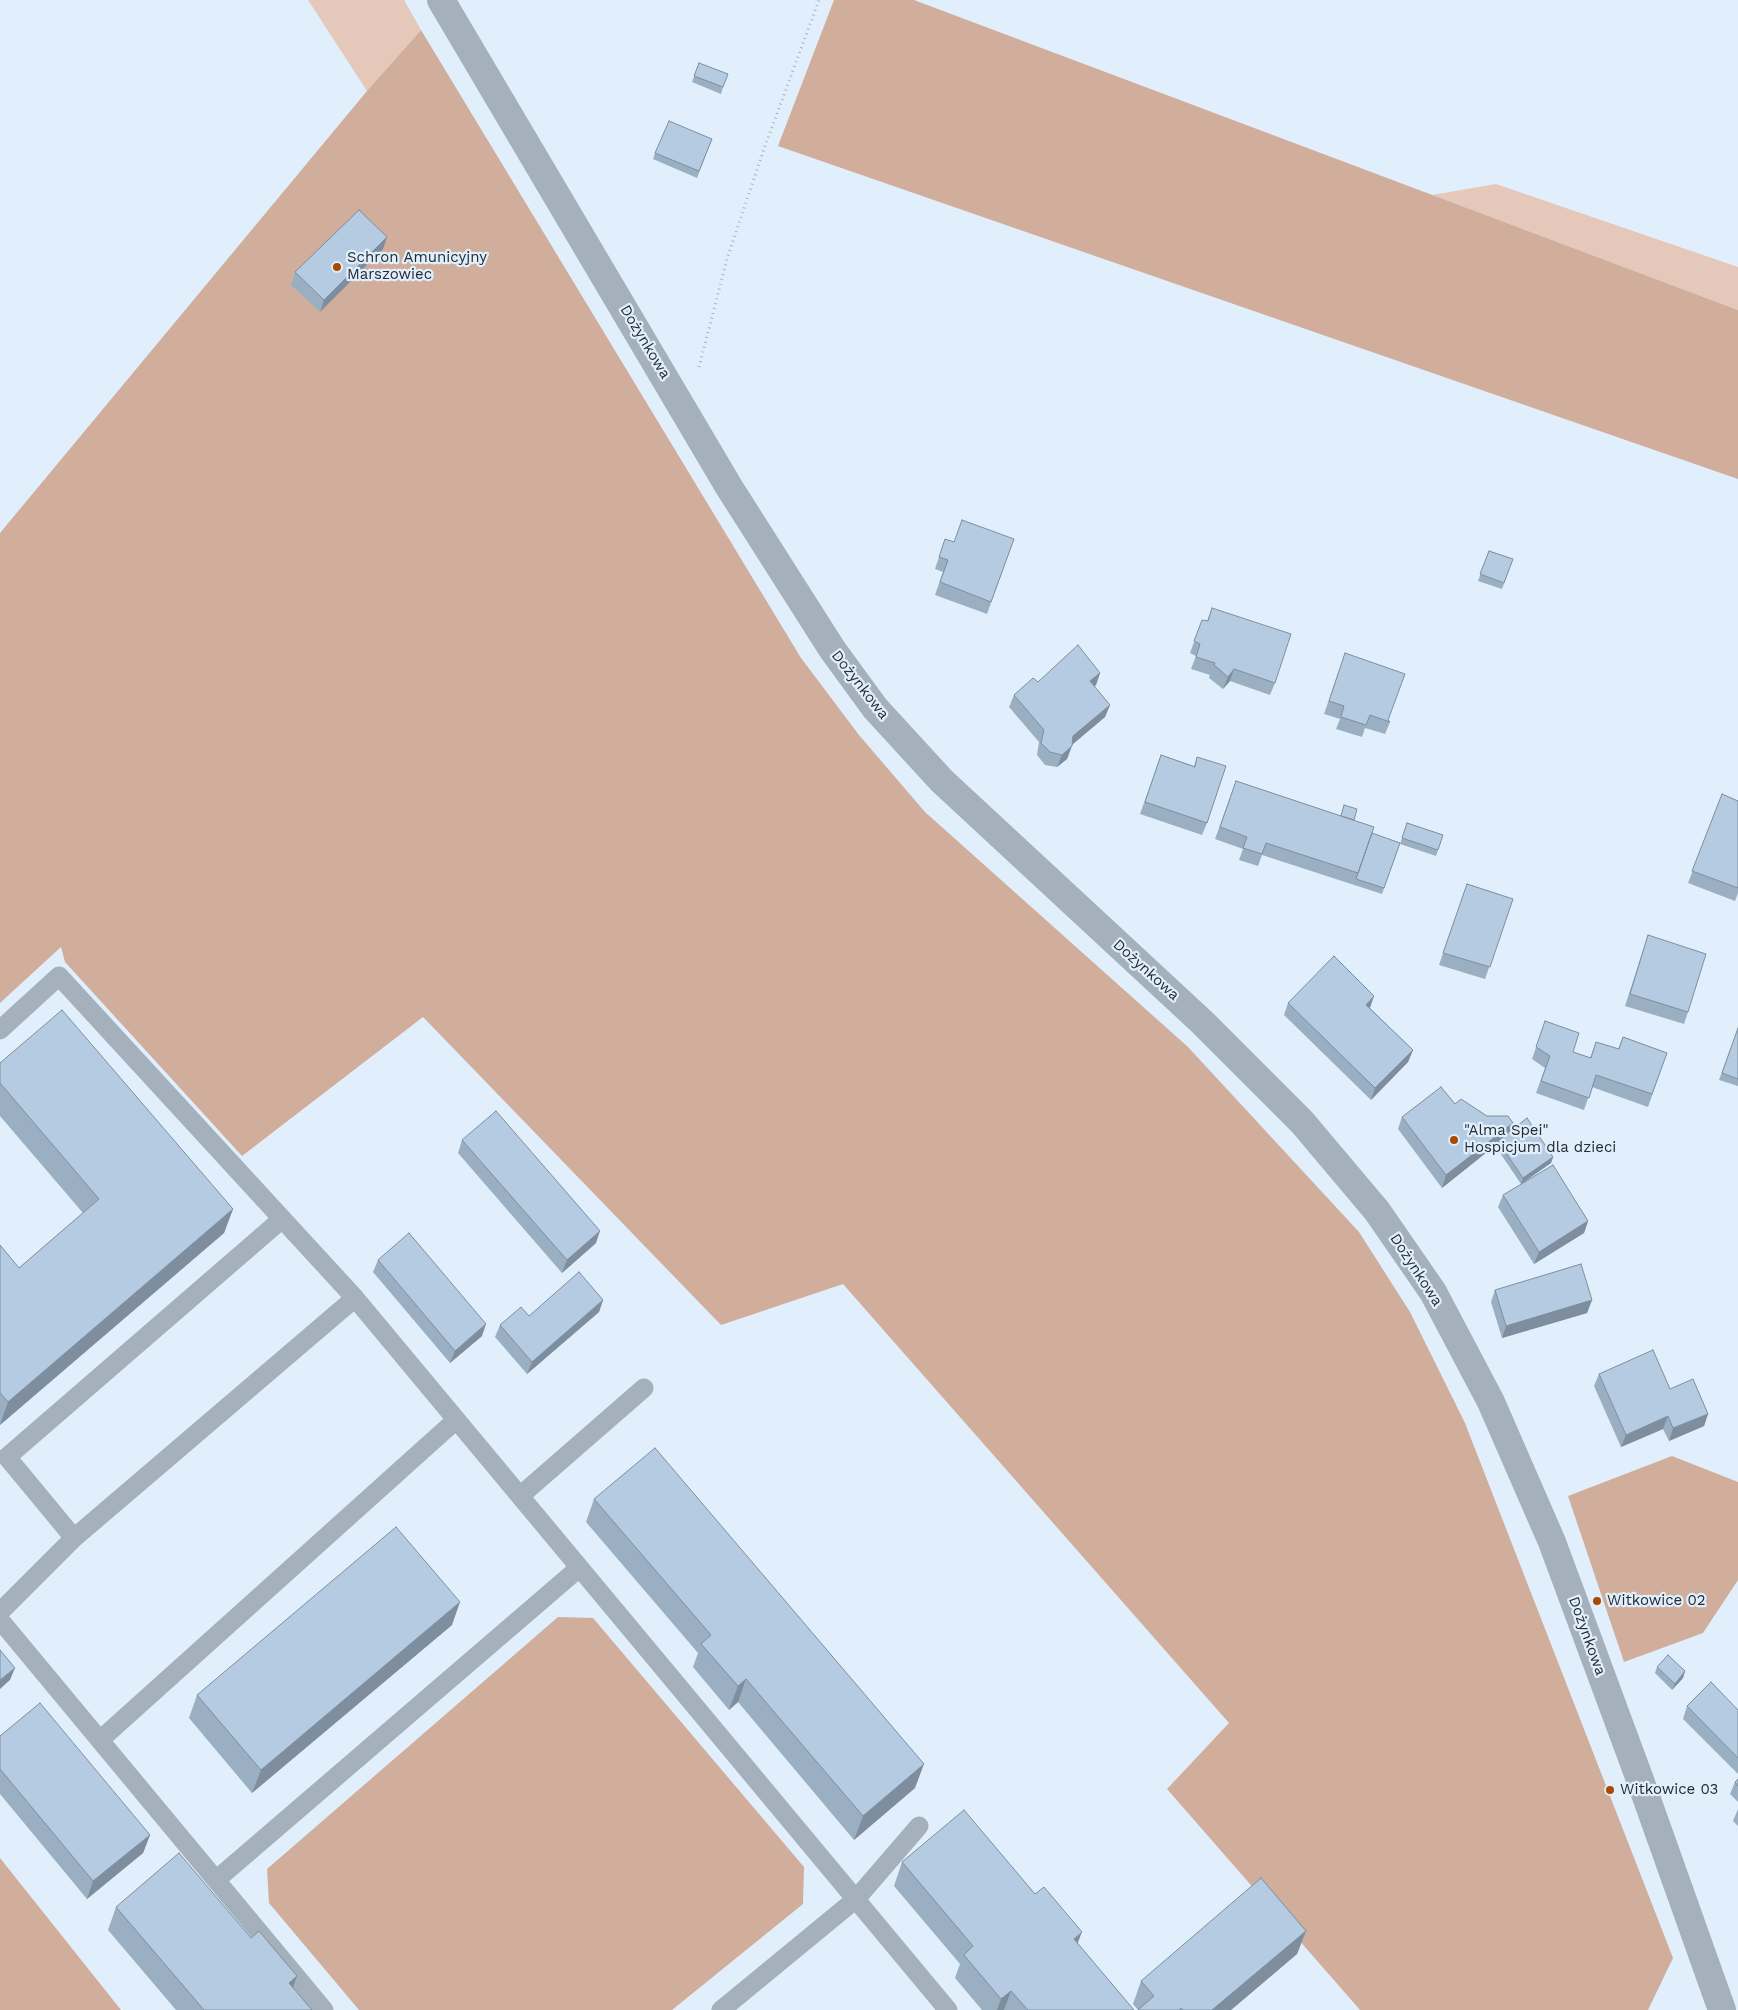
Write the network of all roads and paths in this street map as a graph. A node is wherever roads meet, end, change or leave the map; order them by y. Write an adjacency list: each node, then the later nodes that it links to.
1 (441, 0): 3 (street, Dożynkowa)
2 (820, 0): 3 (path)
3 (688, 414): 21 (street, Dożynkowa)
4 (0, 1030): 5 (lane)
5 (282, 1219): 6 (lane); 10 (lane)
6 (355, 1298): 8 (lane); 10 (lane)
7 (644, 1388): 9 (lane)
8 (456, 1420): 9 (lane); 14 (lane)
9 (520, 1496): 11 (lane)
10 (74, 1538): 12 (lane)
11 (579, 1568): 16 (lane); 17 (lane)
12 (0, 1612)
13 (0, 1620): 14 (lane)
14 (100, 1740): 16 (lane)
15 (919, 1826): 17 (lane)
16 (216, 1880): 18 (lane)
17 (856, 1899): 19 (lane); 20 (lane)
18 (324, 2010)
19 (720, 2010)
20 (948, 2010)
21 (1722, 2010)

